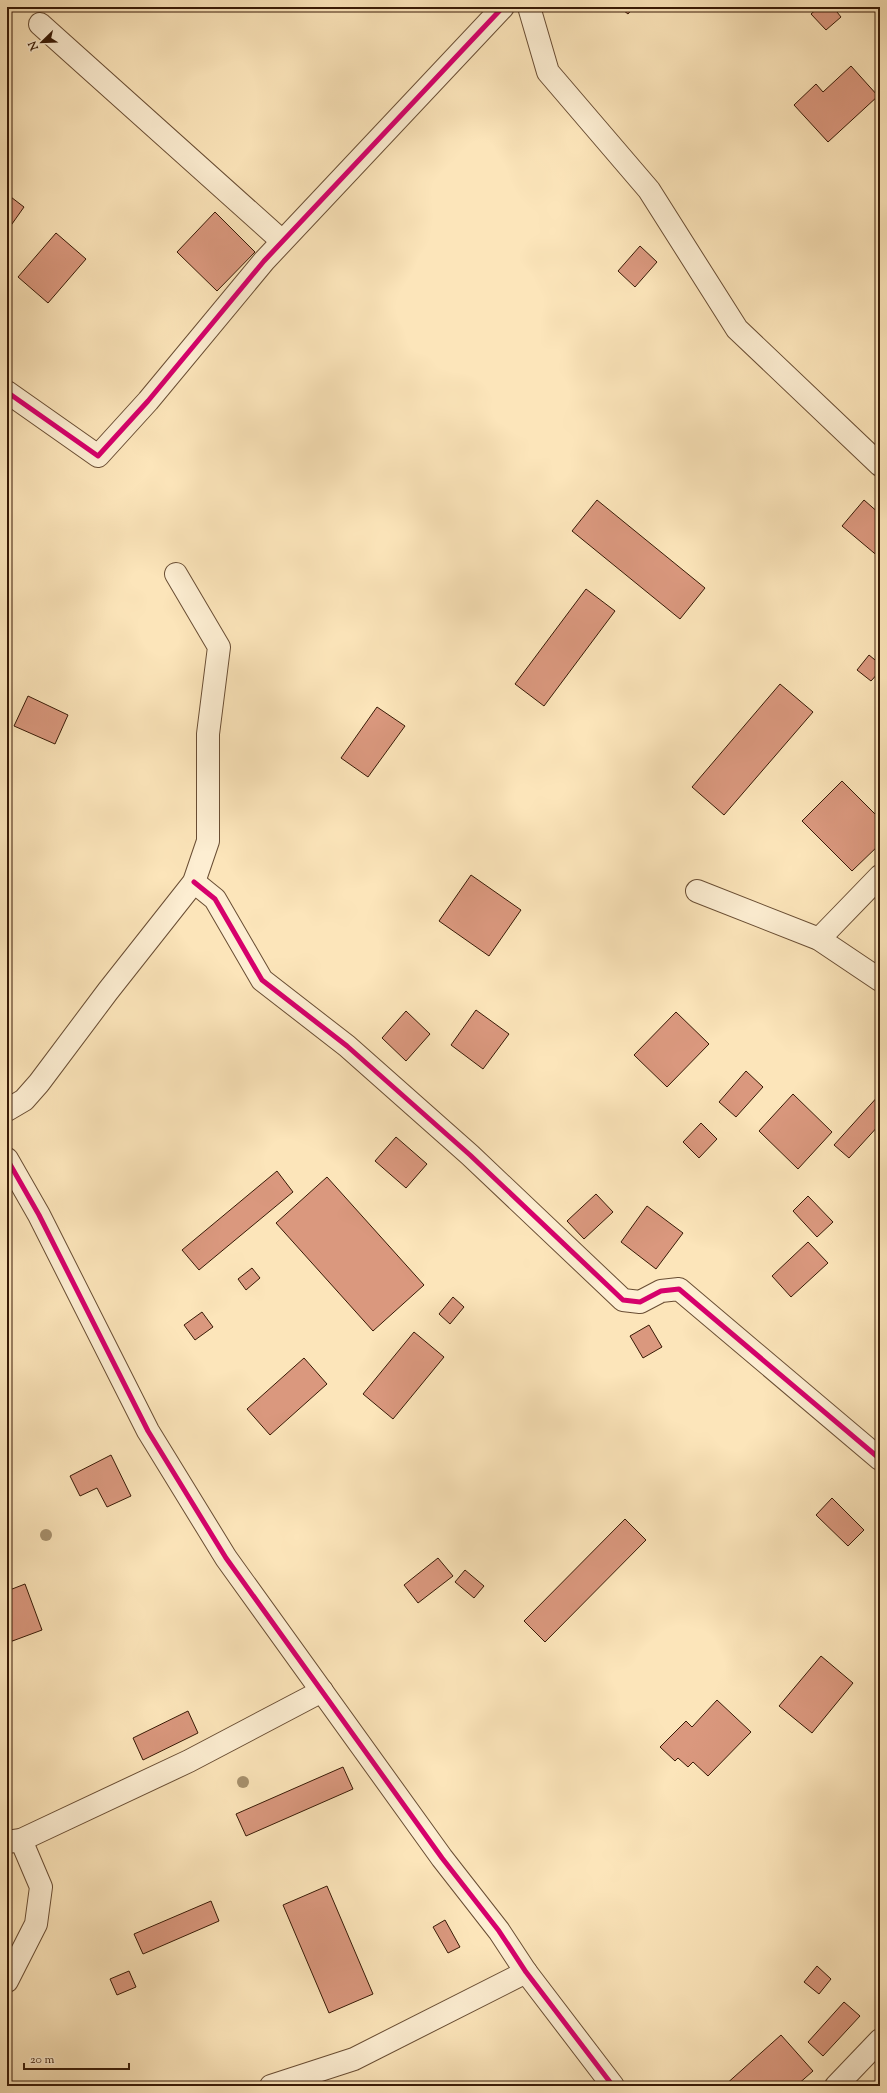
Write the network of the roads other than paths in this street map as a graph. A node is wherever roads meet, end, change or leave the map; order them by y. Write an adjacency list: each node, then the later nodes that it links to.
1 (503, 7): 4 (street)
2 (529, 7): 6 (street)
3 (40, 24): 4 (street)
4 (282, 241): 5 (street)
5 (7, 392)
6 (880, 465)
7 (176, 574): 9 (street)
8 (880, 876): 11 (street)
9 (194, 882): 13 (street); 15 (street)
10 (697, 891): 11 (street)
11 (818, 939): 12 (street)
12 (880, 980)
13 (7, 1110)
14 (7, 1158): 16 (street)
15 (880, 1459)
16 (322, 1691): 17 (street); 18 (street)
17 (14, 1841): 19 (street)
18 (526, 1972): 21 (street); 22 (street)
19 (7, 1981)
20 (880, 2040): 23 (street)
21 (271, 2086)
22 (613, 2086)
23 (836, 2086)

